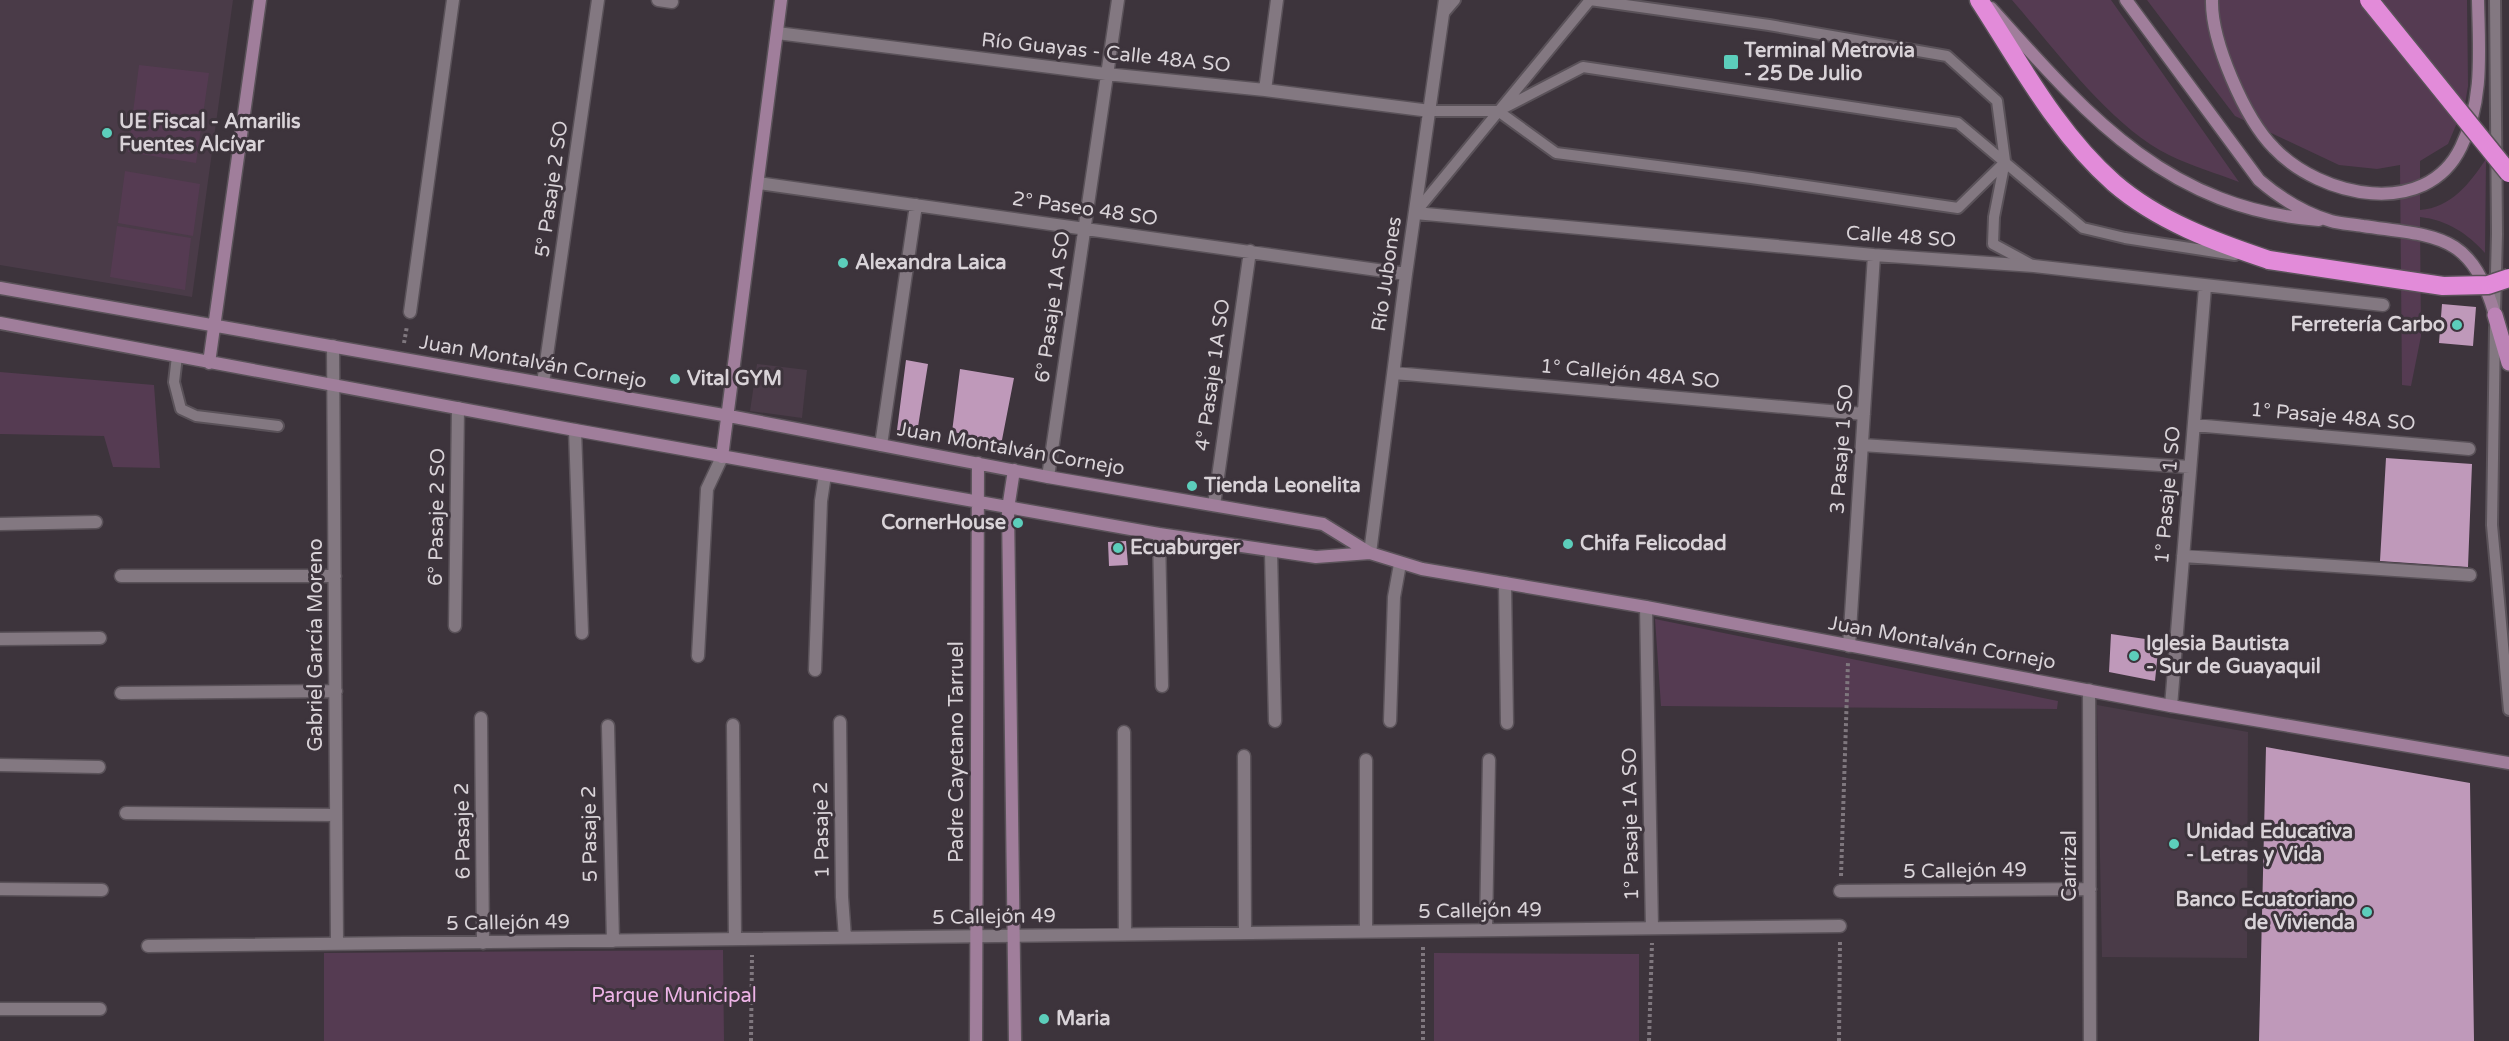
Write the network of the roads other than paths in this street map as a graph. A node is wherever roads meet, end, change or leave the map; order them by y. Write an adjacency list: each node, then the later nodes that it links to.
1 (260, 0): 43 (street)
2 (453, 0): 40 (street)
3 (598, 0): 49 (street, 5° Pasaje 2 SO)
4 (658, 0): 17 (street)
5 (781, 0): 19 (street)
6 (1118, 0): 20 (street, 6° Pasaje 1A SO)
7 (1277, 0): 21 (street)
8 (1445, 0): 18 (street, Río Jubones)
9 (1455, 0): 18 (lane)
10 (1979, 0): 33 (highway)
11 (1985, 0): 29 (street)
12 (2126, 0): 29 (street)
13 (2212, 0): 15 (street)
14 (2369, 0): 25 (highway, bridge)
15 (2478, 0)
16 (2495, 0): 41 (lane)
17 (672, 2)
18 (1443, 14): 22 (street, Río Jubones)
19 (777, 33): 20 (street, Río Guayas - Calle 48A SO); 26 (street)
20 (1106, 74): 21 (street, Río Guayas - Calle 48A SO); 30 (street, 6° Pasaje 1A SO)
21 (1265, 90): 22 (street, Río Guayas - Calle 48A SO)
22 (1430, 111): 23 (lane); 28 (street, Río Jubones)
23 (1498, 111): 24 (lane); 24 (lane); 24 (lane); 28 (lane)
24 (2005, 161): 33 (lane); 34 (lane)
25 (2509, 173)
26 (758, 183): 27 (street, 2° Paseo 48 SO); 53 (street)
27 (916, 204): 30 (street, 2° Paseo 48 SO); 57 (street)
28 (1415, 213): 32 (street, Calle 48 SO); 35 (street, Río Jubones)
29 (2331, 221): 41 (street)
30 (1084, 229): 31 (street, 2° Paseo 48 SO); 65 (street, 6° Pasaje 1A SO)
31 (1250, 251): 35 (street, 2° Paseo 48 SO); 67 (street, 4° Pasaje 1A SO)
32 (1874, 255): 34 (street, Calle 48 SO); 52 (street, 3 Pasaje 1 SO)
33 (2269, 260): 36 (highway, bridge)
34 (2034, 266): 37 (street, Calle 48 SO)
35 (1406, 274): 48 (street, Río Jubones)
36 (2509, 278)
37 (2205, 286): 39 (street, Calle 48 SO); 54 (street, 1° Pasaje 1 SO)
38 (0, 288): 43 (street, Juan Montalván Cornejo)
39 (2383, 305)
40 (410, 312)
41 (2495, 315): 47 (main road); 93 (lane)
42 (0, 323): 45 (street, Juan Montalván Cornejo)
43 (214, 325): 44 (street, Juan Montalván Cornejo); 46 (street)
44 (333, 346): 49 (street, Juan Montalván Cornejo); 50 (street, Gabriel García Moreno)
45 (177, 356): 46 (street, Juan Montalván Cornejo); 55 (lane)
46 (209, 363): 50 (street, Juan Montalván Cornejo)
47 (2509, 363)
48 (1394, 373): 52 (street, 1° Callejón 48A SO); 73 (street, Río Jubones)
49 (543, 383): 53 (street, Juan Montalván Cornejo)
50 (333, 385): 51 (street, Juan Montalván Cornejo); 78 (street, Gabriel García Moreno)
51 (458, 408): 56 (street, Juan Montalván Cornejo); 81 (street, 6° Pasaje 2 SO)
52 (1864, 414): 58 (street, 3 Pasaje 1 SO)
53 (729, 416): 57 (street, Juan Montalván Cornejo); 60 (street)
54 (2194, 425): 59 (street, 1° Pasaje 48A SO); 62 (street, 1° Pasaje 1 SO)
55 (279, 426)
56 (575, 430): 60 (street, Juan Montalván Cornejo); 82 (street)
57 (881, 445): 61 (street, Juan Montalván Cornejo)
58 (1862, 445): 62 (street); 85 (street, 3 Pasaje 1 SO)
59 (2469, 448)
60 (722, 456): 64 (street, Juan Montalván Cornejo); 86 (street)
61 (978, 463): 63 (street, Juan Montalván Cornejo); 66 (street, Padre Cayetano Tarruel)
62 (2190, 468): 74 (street, 1° Pasaje 1 SO)
63 (1014, 470): 65 (street, Juan Montalván Cornejo); 68 (street)
64 (825, 475): 66 (street, Juan Montalván Cornejo); 87 (street)
65 (1048, 477): 67 (street, Juan Montalván Cornejo)
66 (978, 502): 68 (street, Juan Montalván Cornejo); 120 (street, Padre Cayetano Tarruel)
67 (1214, 505): 73 (street, Juan Montalván Cornejo)
68 (1008, 509): 71 (street, Juan Montalván Cornejo); 121 (street)
69 (96, 522): 70 (street)
70 (0, 524)
71 (1159, 534): 72 (street, Juan Montalván Cornejo); 88 (street)
72 (1271, 552): 73 (street, Juan Montalván Cornejo); 95 (street)
73 (1370, 553): 75 (street, Juan Montalván Cornejo)
74 (2183, 556): 76 (street); 92 (street, 1° Pasaje 1 SO)
75 (1400, 564): 79 (street, Juan Montalván Cornejo); 96 (street)
76 (2470, 575)
77 (121, 576): 78 (street)
78 (335, 576): 90 (street, Gabriel García Moreno)
79 (1505, 583): 80 (street, Juan Montalván Cornejo); 98 (street)
80 (1646, 607): 85 (street, Juan Montalván Cornejo); 115 (street, 1° Pasaje 1A SO)
81 (455, 626)
82 (582, 633)
83 (100, 638): 84 (street)
84 (0, 639)
85 (1849, 646): 89 (street, Juan Montalván Cornejo)
86 (698, 656)
87 (814, 670)
88 (1162, 686)
89 (2089, 690): 92 (street, Juan Montalván Cornejo); 111 (street, Carrizal)
90 (336, 691): 91 (street); 109 (street, Gabriel García Moreno)
91 (121, 693)
92 (2171, 706): 105 (street, Juan Montalván Cornejo)
93 (2509, 710)
94 (481, 718): 125 (street, 6 Pasaje 2)
95 (1275, 721)
96 (1390, 721)
97 (840, 722): 122 (street, 1 Pasaje 2)
98 (1507, 723)
99 (733, 725): 123 (street)
100 (608, 726): 124 (street, 5 Pasaje 2)
101 (1124, 732): 119 (street)
102 (1245, 756): 118 (street)
103 (1366, 760): 117 (street)
104 (1489, 760): 116 (street)
105 (2509, 763)
106 (0, 765): 107 (street)
107 (99, 767)
108 (126, 813): 109 (street)
109 (336, 815): 126 (street, Gabriel García Moreno)
110 (0, 889): 112 (street)
111 (2090, 889): 113 (street, 5 Callejón 49); 132 (street, Carrizal)
112 (102, 890)
113 (1840, 891)
114 (1840, 926): 115 (street, 5 Callejón 49)
115 (1652, 928): 116 (street, 5 Callejón 49)
116 (1486, 930): 117 (street, 5 Callejón 49)
117 (1366, 931): 118 (street, 5 Callejón 49)
118 (1245, 933): 119 (street, 5 Callejón 49)
119 (1125, 934): 121 (street, 5 Callejón 49)
120 (976, 936): 121 (street, 5 Callejón 49); 122 (street, 5 Callejón 49); 130 (street, Padre Cayetano Tarruel)
121 (1013, 936): 131 (street)
122 (845, 938): 123 (street, 5 Callejón 49)
123 (735, 939): 124 (street, 5 Callejón 49)
124 (613, 941): 125 (street, 5 Callejón 49)
125 (483, 943): 126 (street, 5 Callejón 49)
126 (337, 944): 127 (street, 5 Callejón 49)
127 (148, 946)
128 (100, 1009): 129 (street)
129 (0, 1010)
130 (976, 1041)
131 (1015, 1041)
132 (2090, 1041)

